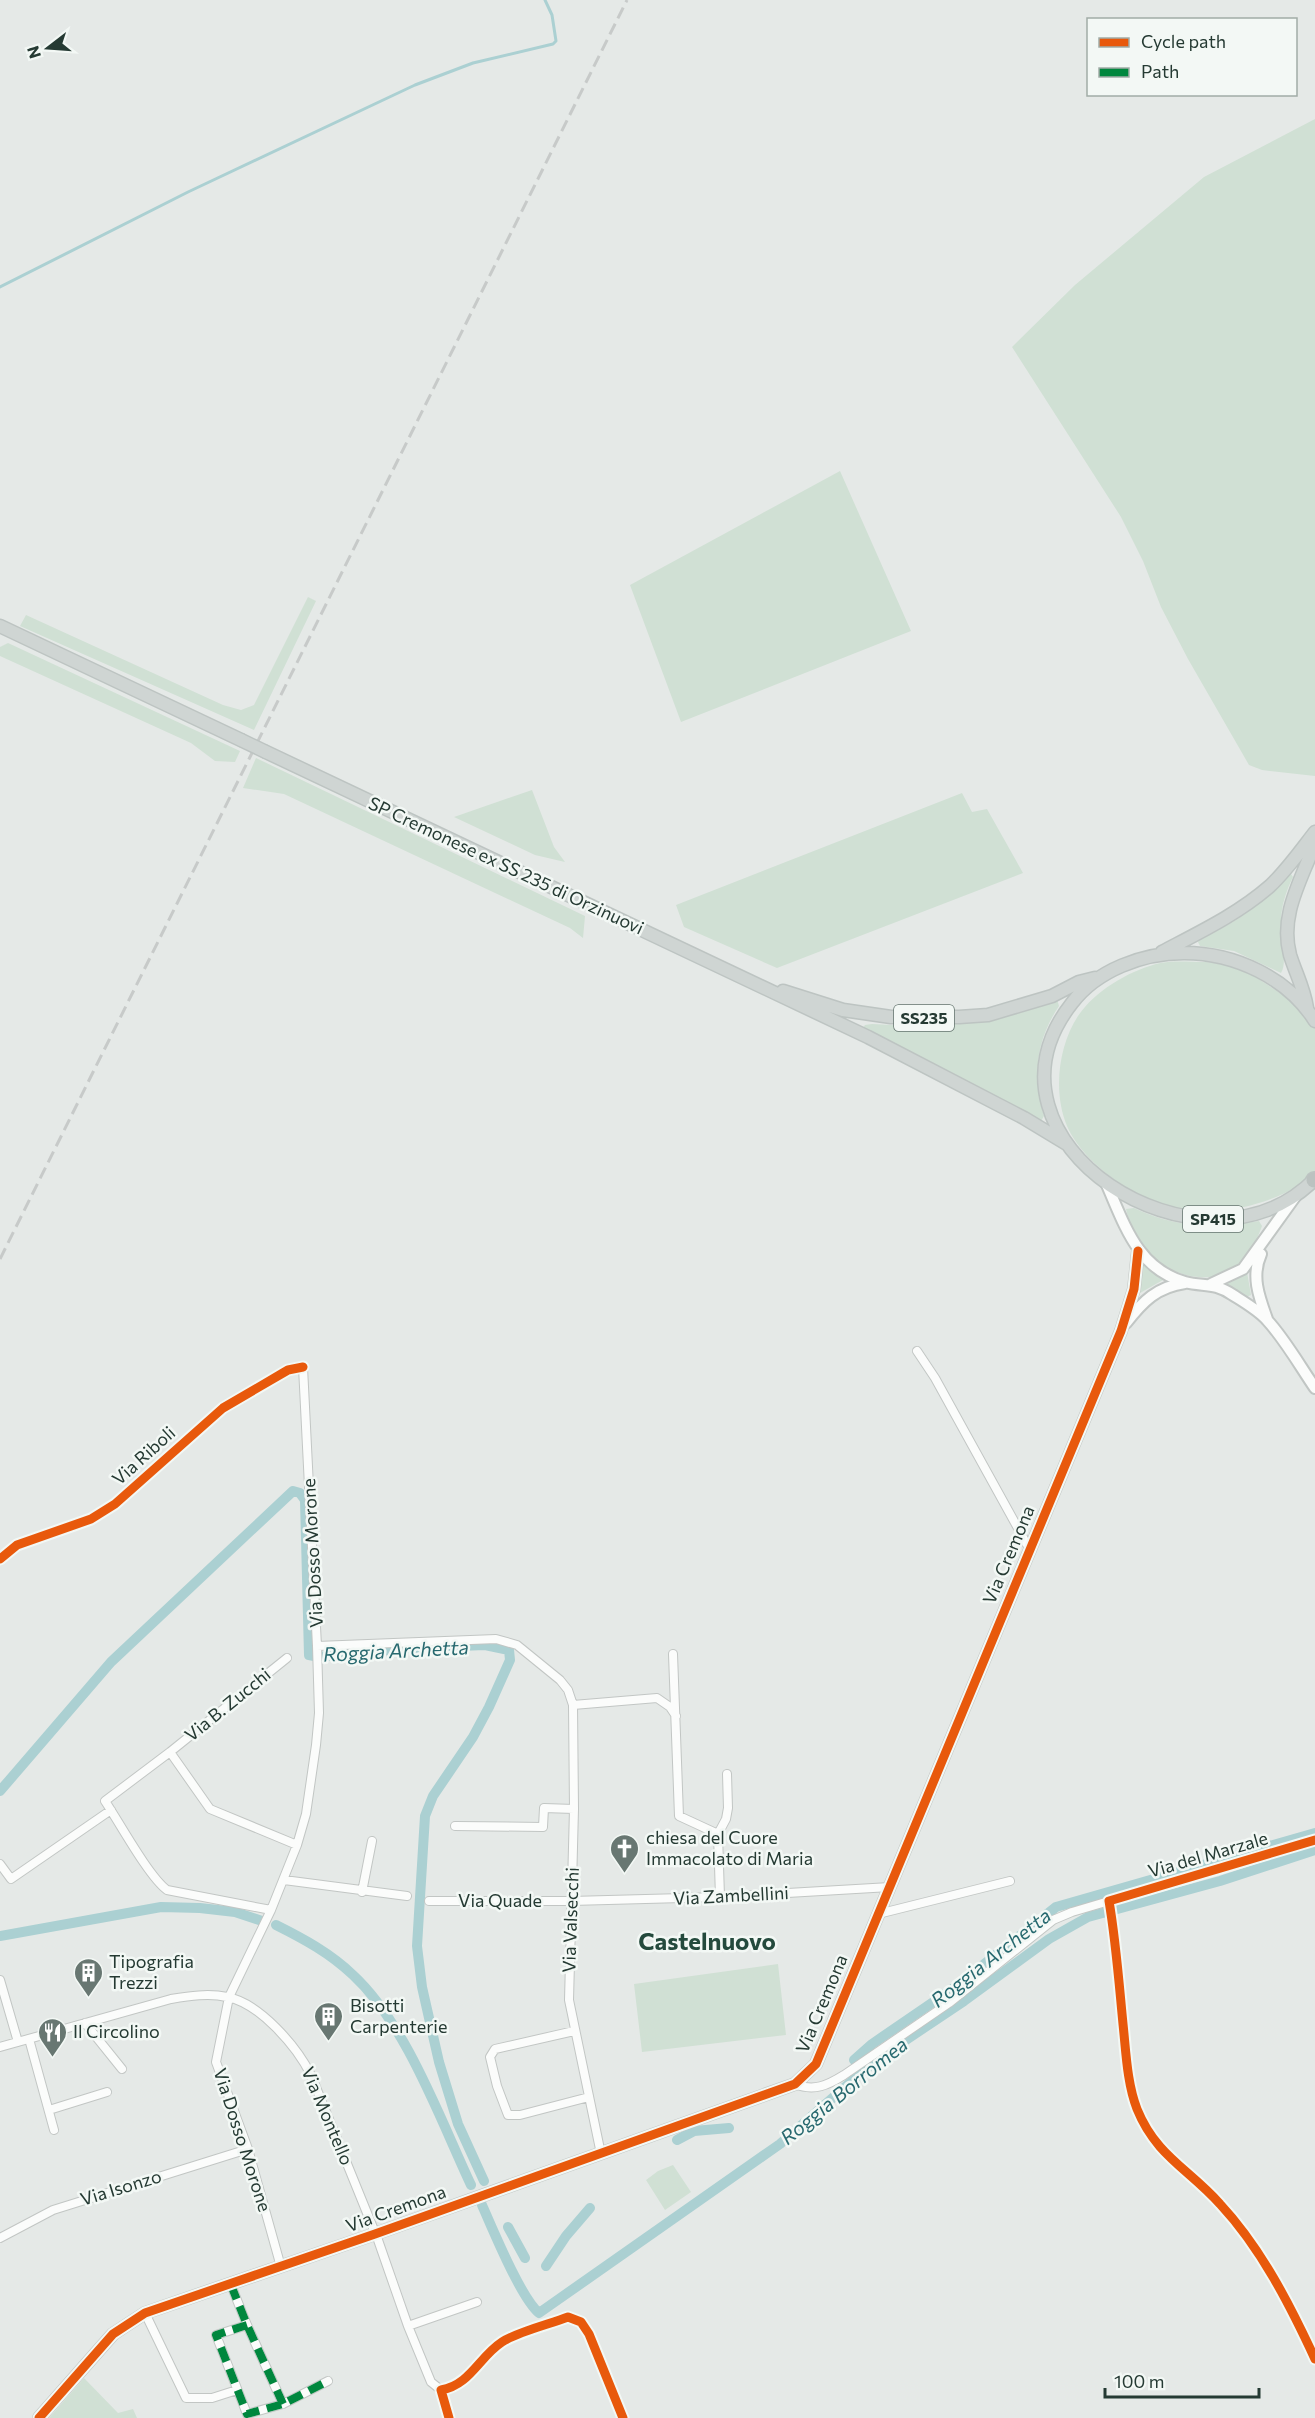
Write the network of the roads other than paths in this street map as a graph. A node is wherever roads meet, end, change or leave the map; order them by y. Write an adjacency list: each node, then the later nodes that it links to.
1 (0, 626): 6 (main road, SP Cremonese ex SS 235 di Orzinuovi, bridge)
2 (1315, 832): 4 (main road, SP415)
3 (1315, 843): 7 (main road, SP415)
4 (1157, 955): 5 (main road, SP415); 7 (main road, SP415)
5 (1102, 976): 6 (main road, SS235); 9 (main road, SP415)
6 (746, 980): 9 (main road, SS235)
7 (1307, 1008): 8 (main road, SP415)
8 (1315, 1021)
9 (1067, 1144): 11 (main road, SP415)
10 (1315, 1180): 12 (main road, SP415)
11 (1107, 1185): 12 (main road, SP415); 14 (street)
12 (1297, 1194): 13 (street)
13 (1269, 1235): 16 (street); 17 (street)
14 (1138, 1251): 15 (street); 18 (street, Via Cremona)
15 (1187, 1283): 16 (street); 18 (street, Via Cremona)
16 (1211, 1284): 17 (street)
17 (1267, 1320): 21 (street)
18 (1121, 1331): 22 (street, Via Cremona)
19 (917, 1351): 22 (street, Via Cremona)
20 (303, 1366): 23 (street, Via Dosso Morone)
21 (1315, 1388)
22 (1030, 1550): 40 (street, Via Cremona)
23 (317, 1653): 26 (street, Via Valsecchi); 36 (street, Via Dosso Morone)
24 (673, 1654): 27 (street)
25 (287, 1658): 28 (street, Via B. Zucchi)
26 (573, 1705): 27 (street); 30 (street, Via Valsecchi)
27 (676, 1717): 33 (street)
28 (170, 1752): 31 (street, Via B. Zucchi); 36 (street, Via B. Zucchi)
29 (727, 1774): 33 (street)
30 (574, 1809): 32 (street); 45 (street, Via Valsecchi)
31 (111, 1810): 37 (street); 46 (street)
32 (455, 1826)
33 (718, 1834): 43 (street)
34 (1315, 1840): 56 (street, Via del Marzale)
35 (372, 1841): 41 (street)
36 (297, 1845): 38 (street, Via Dosso Morone)
37 (0, 1864)
38 (284, 1880): 41 (street); 46 (street, Via Dosso Morone)
39 (1010, 1881): 47 (street)
40 (890, 1887): 43 (street, Via Zambellini); 47 (street, Via Cremona)
41 (362, 1892): 42 (street)
42 (407, 1896)
43 (720, 1897): 45 (street, Via Zambellini)
44 (429, 1901): 45 (street, Via Quade)
45 (571, 1901): 51 (street, Via Valsecchi)
46 (271, 1910): 49 (street, Via Dosso Morone)
47 (878, 1914): 56 (street, Via Cremona)
48 (0, 1980): 53 (street)
49 (229, 1997): 50 (street, Via Montello); 61 (street, Via Dosso Morone); 63 (street, Via Montello)
50 (85, 2023): 52 (street, Via Montello); 55 (street)
51 (574, 2031): 58 (street, Via Valsecchi); 58 (street)
52 (29, 2039): 53 (street, Via Montello); 59 (street)
53 (18, 2042): 54 (street, Via Montello)
54 (0, 2047)
55 (122, 2069)
56 (795, 2084): 62 (street, Via Cremona)
57 (107, 2092): 59 (street)
58 (589, 2097): 62 (street, Via Valsecchi)
59 (49, 2110): 60 (street)
60 (54, 2130)
61 (248, 2149): 64 (street, Via Isonzo); 65 (street, Via Dosso Morone)
62 (601, 2154): 63 (street, Via Cremona)
63 (375, 2234): 65 (street, Via Cremona); 70 (street, Via Montello)
64 (0, 2238)
65 (281, 2267): 66 (street, Via Cremona)
66 (231, 2285): 68 (street, Via Cremona); 69 (street)
67 (477, 2302): 70 (street)
68 (145, 2313): 72 (street); 75 (street, Via Cremona)
69 (247, 2325): 72 (street); 74 (street)
70 (408, 2326): 73 (street, Via Montello)
71 (328, 2381): 74 (street)
72 (237, 2390): 74 (street)
73 (613, 2392)
74 (283, 2404)
75 (39, 2418)

